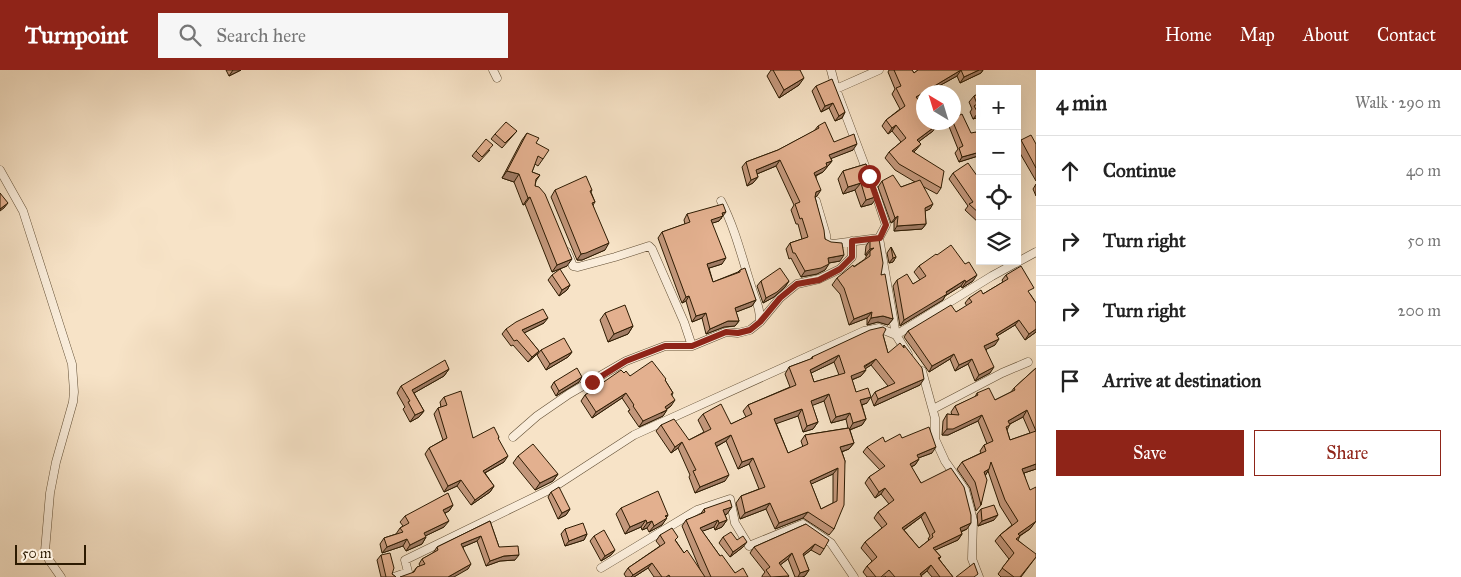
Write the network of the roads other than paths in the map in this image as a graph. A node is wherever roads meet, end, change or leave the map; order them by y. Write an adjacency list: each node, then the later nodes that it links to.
1 (493, 70): 4 (street)
2 (831, 70): 5 (street)
3 (879, 70): 5 (street)
4 (497, 78)
5 (836, 89): 9 (street)
6 (0, 170): 22 (street)
7 (721, 201): 13 (street)
8 (816, 201): 10 (street)
9 (880, 238): 10 (street); 14 (street)
10 (852, 241): 13 (street)
11 (564, 244): 15 (street)
12 (1036, 252): 14 (street)
13 (760, 322): 15 (street)
14 (896, 335): 16 (street); 23 (street)
15 (692, 346): 20 (street)
16 (911, 357)
17 (1028, 362): 19 (street)
18 (917, 365): 19 (street)
19 (933, 409): 25 (street)
20 (514, 437)
21 (601, 568): 24 (street)
22 (62, 577)
23 (394, 577)
24 (854, 577)
25 (979, 577)

